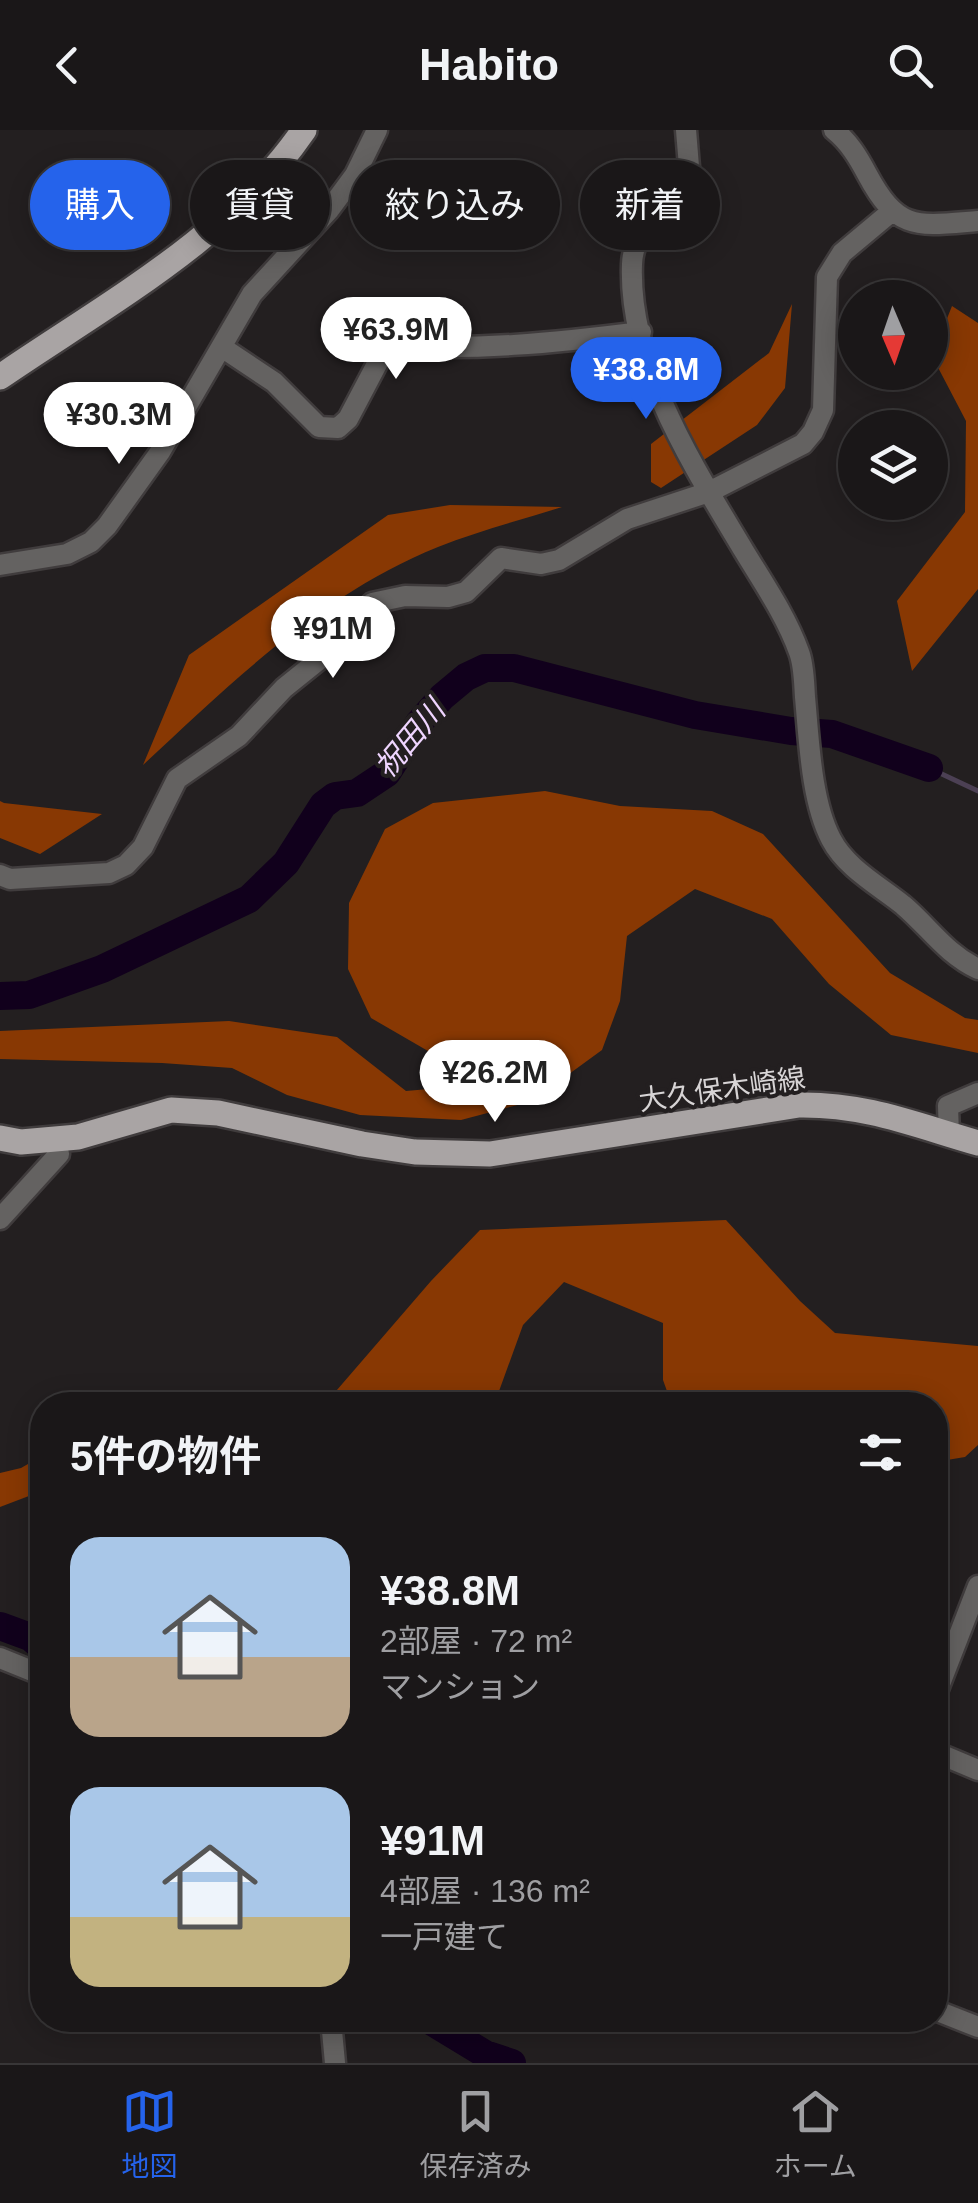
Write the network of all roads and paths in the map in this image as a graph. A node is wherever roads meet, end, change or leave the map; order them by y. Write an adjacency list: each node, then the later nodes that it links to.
1 (304, 130): 9 (main road)
2 (377, 130): 8 (street)
3 (686, 130): 7 (street)
4 (834, 130): 5 (street)
5 (891, 212): 6 (street); 10 (street)
6 (978, 221)
7 (640, 332): 8 (street); 10 (street)
8 (222, 348): 11 (street)
9 (0, 378)
10 (709, 492): 12 (street); 13 (street)
11 (0, 565)
12 (0, 875)
13 (978, 968)
14 (978, 1092): 15 (street)
15 (949, 1135): 17 (main road, 大久保木崎線); 18 (main road, 大久保木崎線)
16 (0, 1138): 17 (main road, 大久保木崎線)
17 (56, 1140): 19 (street)
18 (978, 1143)
19 (0, 1219)
20 (978, 1586): 22 (street)
21 (0, 1658): 23 (street)
22 (948, 1664)
23 (30, 1671)
24 (948, 1757): 25 (street)
25 (978, 1770)
26 (948, 2015): 27 (street)
27 (978, 2028)
28 (332, 2032): 29 (street)
29 (335, 2063)

